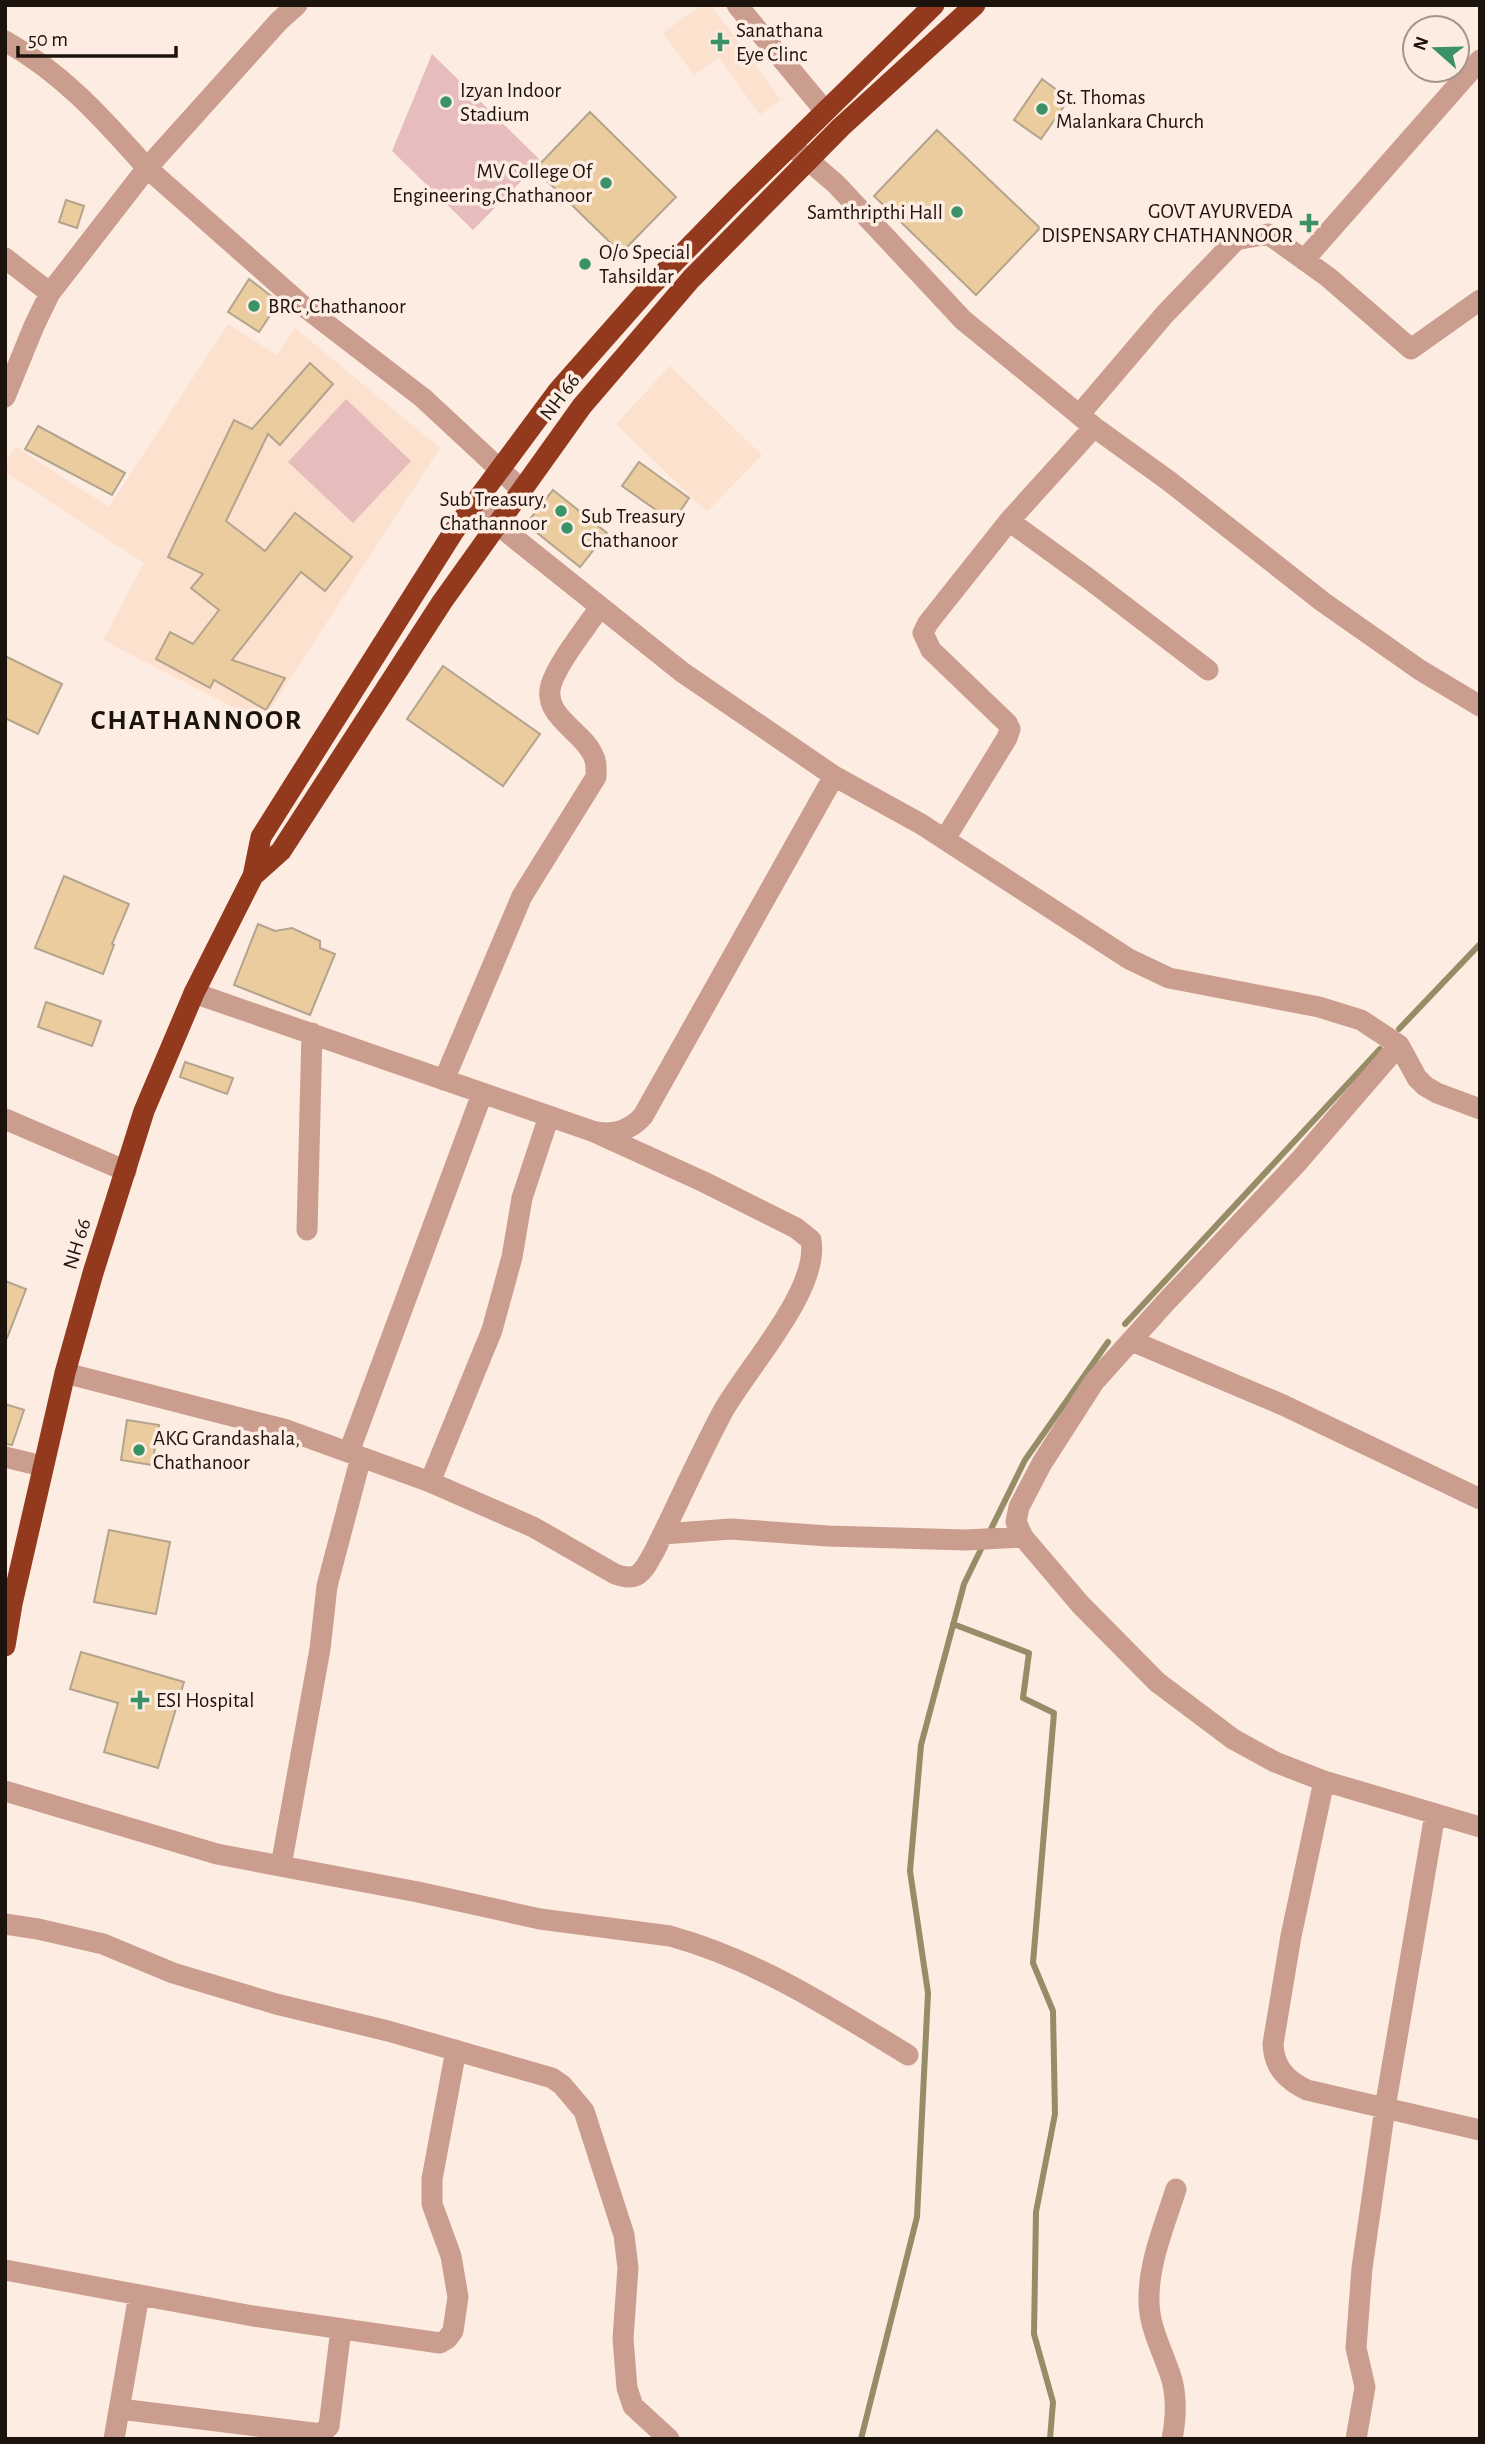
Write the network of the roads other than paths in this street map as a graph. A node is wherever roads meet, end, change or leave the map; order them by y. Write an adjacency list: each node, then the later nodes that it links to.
1 (297, 5): 10 (street)
2 (737, 5): 7 (street)
3 (934, 5): 7 (highway, NH 66)
4 (975, 5): 9 (highway, NH 66)
5 (5, 41): 10 (street)
6 (1480, 60): 12 (street)
7 (825, 111): 8 (highway, NH 66)
8 (790, 145): 9 (street); 17 (highway, NH 66)
9 (808, 160): 16 (street); 18 (highway, NH 66)
10 (147, 168): 13 (street); 17 (street)
11 (5, 258): 13 (street)
12 (1304, 260): 14 (street); 16 (street)
13 (50, 293): 15 (street)
14 (1480, 300)
15 (5, 397)
16 (1086, 421): 20 (street); 24 (street)
17 (500, 470): 18 (street); 19 (highway, NH 66)
18 (522, 490): 21 (highway, NH 66)
19 (473, 505): 21 (street); 27 (highway, NH 66)
20 (1009, 521): 23 (street); 26 (street)
21 (498, 525): 22 (street); 27 (highway, NH 66)
22 (600, 607): 25 (street); 31 (street)
23 (1208, 670)
24 (1480, 706)
25 (834, 776): 26 (street); 36 (street)
26 (945, 839): 30 (street)
27 (253, 876): 28 (highway, NH 66)
28 (194, 993): 29 (street); 37 (highway, NH 66)
29 (312, 1033): 31 (street); 38 (street)
30 (1399, 1045): 33 (street); 39 (street)
31 (443, 1080): 32 (street)
32 (482, 1094): 34 (street); 41 (street)
33 (1480, 1109)
34 (549, 1116): 36 (street); 44 (street)
35 (5, 1119): 37 (street)
36 (592, 1131): 46 (street)
37 (126, 1171): 40 (highway, NH 66)
38 (307, 1230)
39 (1132, 1341): 45 (street); 47 (street)
40 (65, 1373): 41 (street); 43 (highway, NH 66)
41 (355, 1454): 44 (street); 53 (street)
42 (5, 1457): 43 (street)
43 (42, 1466): 48 (highway, NH 66)
44 (430, 1482): 46 (street)
45 (1480, 1499)
46 (663, 1534): 47 (street)
47 (1023, 1538): 49 (street)
48 (5, 1646)
49 (1324, 1782): 51 (street); 57 (street)
50 (5, 1791): 53 (street)
51 (1435, 1814): 52 (street); 57 (street)
52 (1480, 1827)
53 (281, 1866): 56 (street)
54 (5, 1924): 55 (street)
55 (456, 2050): 62 (street); 65 (street)
56 (908, 2055)
57 (1385, 2108): 58 (street); 67 (street)
58 (1480, 2130)
59 (1176, 2189): 66 (street)
60 (5, 2270): 61 (street)
61 (139, 2295): 62 (street); 63 (street)
62 (341, 2329): 63 (street)
63 (120, 2409): 64 (street)
64 (114, 2439)
65 (669, 2439)
66 (1172, 2439)
67 (1356, 2439)

